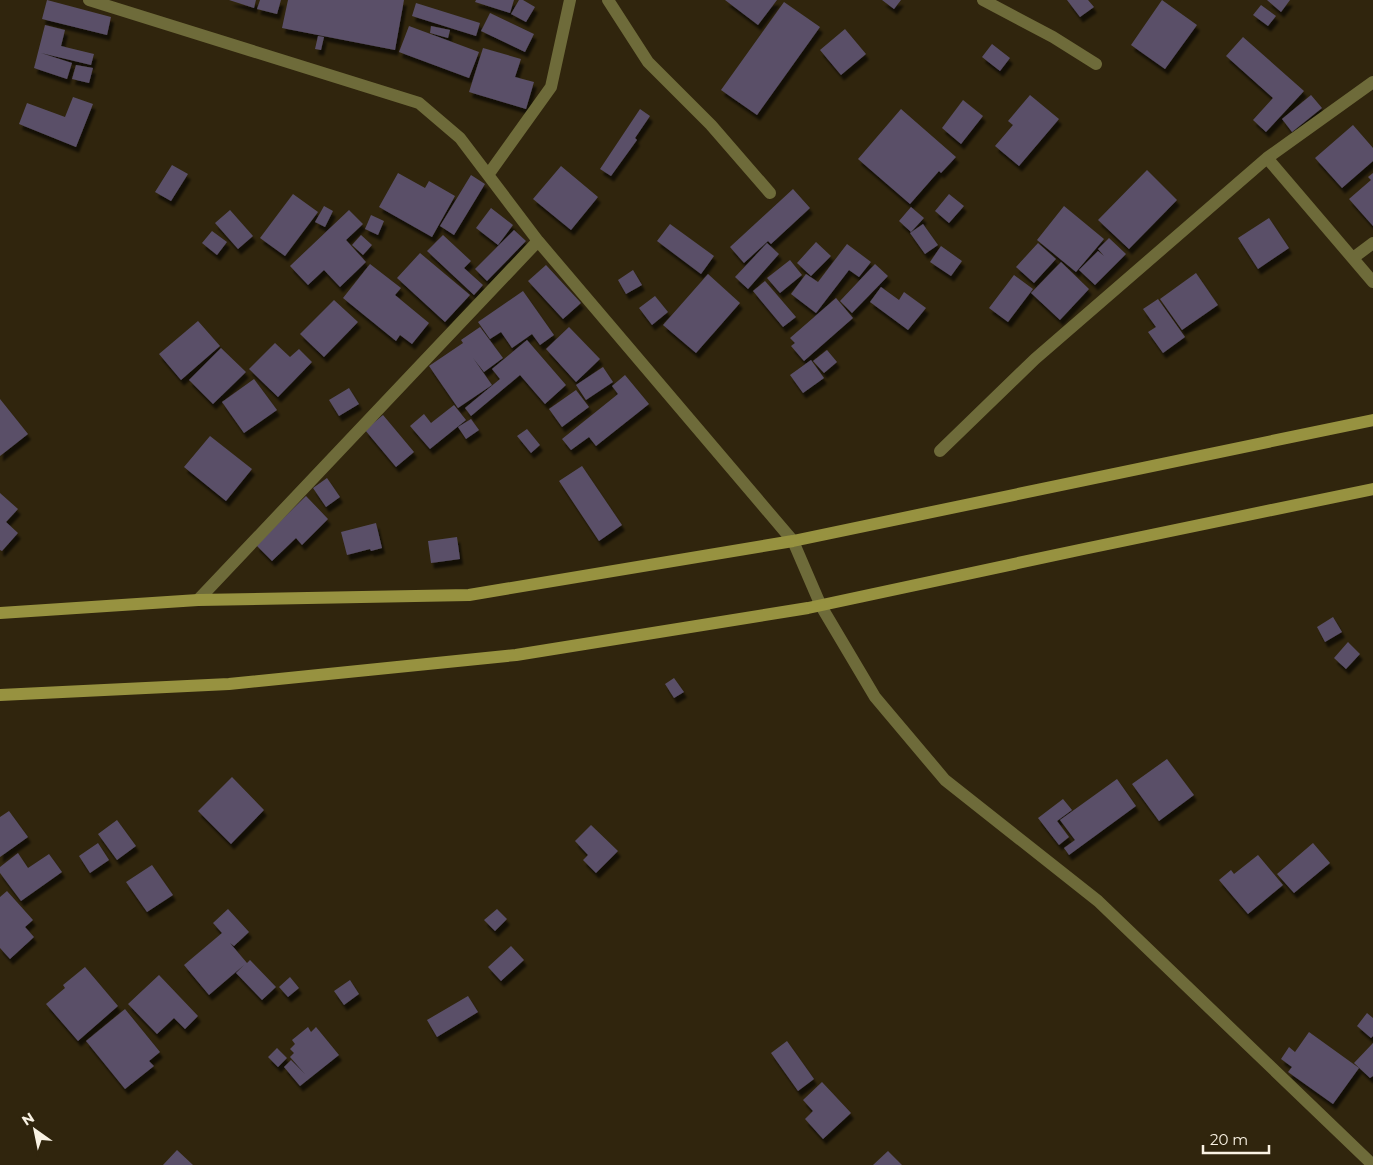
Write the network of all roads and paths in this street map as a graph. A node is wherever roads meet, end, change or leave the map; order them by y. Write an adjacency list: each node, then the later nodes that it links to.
1 (89, 0): 8 (street)
2 (570, 0): 8 (street)
3 (608, 0): 9 (street)
4 (983, 0): 5 (street)
5 (1096, 64)
6 (1373, 82): 7 (street)
7 (1267, 158): 12 (street); 15 (street)
8 (488, 175): 10 (street)
9 (770, 193)
10 (538, 240): 17 (street); 18 (street)
11 (1373, 243): 12 (street)
12 (1353, 258): 13 (street)
13 (1373, 282)
14 (1373, 420): 17 (street)
15 (940, 451)
16 (1373, 489): 19 (street)
17 (793, 541): 18 (street); 19 (street)
18 (198, 600): 20 (street)
19 (821, 606): 21 (street); 22 (street)
20 (0, 613)
21 (0, 695)
22 (1373, 1165)

